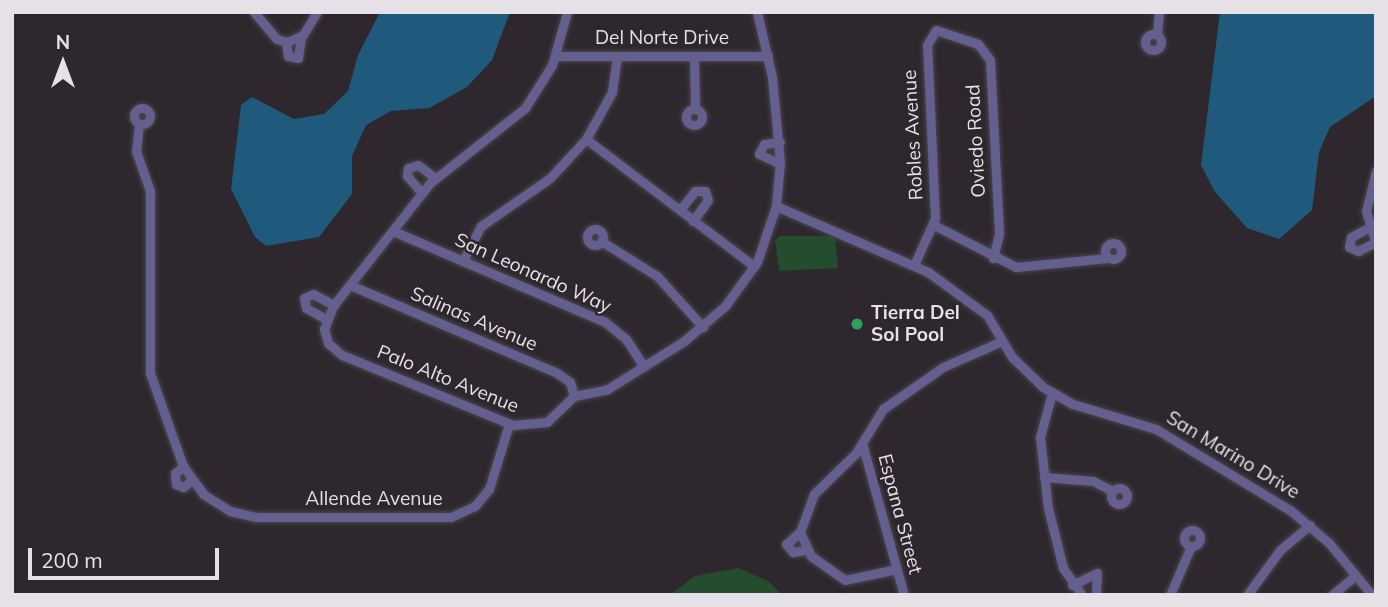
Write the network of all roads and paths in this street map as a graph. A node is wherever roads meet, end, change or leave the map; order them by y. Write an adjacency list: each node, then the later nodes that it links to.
1 (254, 12): 8 (street)
2 (317, 12): 8 (street)
3 (567, 12): 9 (street)
4 (757, 12): 12 (street, Palo Alto Avenue)
5 (1159, 12): 6 (street)
6 (1157, 35)
7 (960, 37): 24 (street, Robles Avenue); 29 (street, Oviedo Road)
8 (293, 40): 8 (street)
9 (556, 55): 10 (street, Del Norte Drive); 19 (street)
10 (617, 56): 11 (street, Del Norte Drive); 15 (street)
11 (694, 56): 12 (street, Del Norte Drive); 13 (street)
12 (768, 56): 16 (street, Palo Alto Avenue)
13 (695, 108)
14 (139, 124): 44 (street, Allende Avenue)
15 (586, 139): 22 (street); 31 (street)
16 (780, 142): 17 (street, Palo Alto Avenue); 17 (street)
17 (780, 164): 21 (street, Palo Alto Avenue)
18 (1376, 172): 25 (street)
19 (435, 178): 20 (street); 20 (street)
20 (422, 193): 26 (street)
21 (776, 206): 32 (street, San Marino Drive); 33 (street, Palo Alto Avenue)
22 (680, 210): 23 (street); 23 (street)
23 (694, 221): 33 (street)
24 (934, 225): 29 (street); 32 (street, Robles Avenue)
25 (1368, 228): 28 (street); 28 (street)
26 (393, 231): 31 (street, San Leonardo Way); 34 (street)
27 (601, 242): 37 (street)
28 (1375, 244)
29 (993, 258): 30 (street)
30 (1108, 258)
31 (463, 261): 39 (street, San Leonardo Way)
32 (915, 263): 38 (street, San Marino Drive)
33 (754, 266): 37 (street, Palo Alto Avenue)
34 (350, 285): 35 (street); 41 (street, Salinas Avenue)
35 (334, 305): 36 (street); 36 (street, Palo Alto Avenue)
36 (326, 319): 42 (street, Palo Alto Avenue)
37 (703, 327): 39 (street, Palo Alto Avenue)
38 (1002, 341): 40 (street, San Marino Drive); 43 (street)
39 (644, 367): 41 (street, Palo Alto Avenue)
40 (1052, 393): 45 (street); 48 (street, San Marino Drive)
41 (574, 396): 42 (street, Palo Alto Avenue)
42 (509, 424): 46 (street, Allende Avenue)
43 (862, 443): 49 (street); 52 (street, Espana Street)
44 (183, 467): 46 (street, Allende Avenue); 46 (street, Allende Avenue)
45 (1044, 477): 47 (street); 54 (street)
46 (191, 481)
47 (1113, 491)
48 (1310, 525): 53 (street, San Marino Drive); 59 (street)
49 (800, 532): 51 (street); 51 (street)
50 (1191, 546): 58 (street)
51 (806, 550): 52 (street)
52 (897, 569): 55 (street, Espana Street)
53 (1356, 575): 60 (street); 61 (street, San Marino Drive)
54 (1072, 585): 56 (street); 57 (street)
55 (904, 595)
56 (1082, 595)
57 (1096, 595)
58 (1170, 595)
59 (1247, 595)
60 (1332, 595)
61 (1372, 595)

